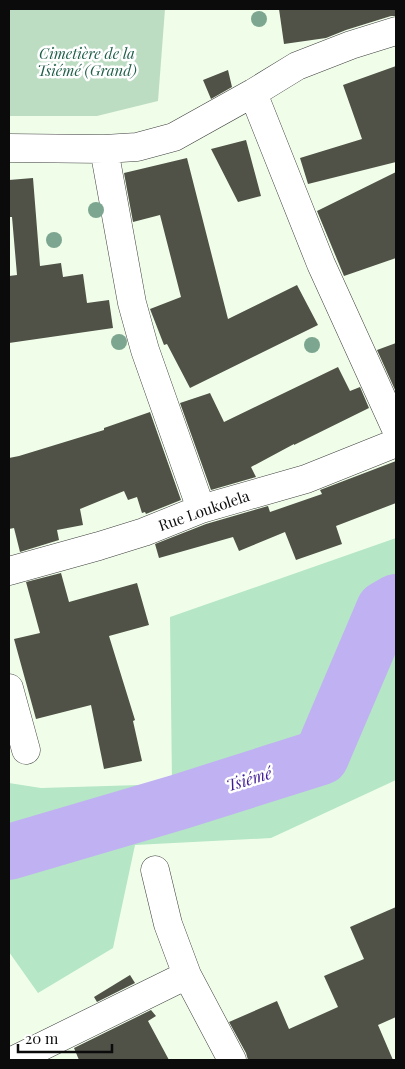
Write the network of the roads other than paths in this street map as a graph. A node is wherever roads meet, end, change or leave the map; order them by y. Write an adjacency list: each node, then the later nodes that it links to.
1 (396, 31): 2 (street)
2 (253, 94): 4 (street); 5 (street)
3 (9, 148): 4 (street)
4 (104, 150): 7 (street)
5 (396, 428)
6 (396, 443): 7 (street, Rue Loukolela)
7 (201, 509): 8 (street, Rue Loukolela)
8 (9, 571)
9 (9, 688): 10 (street)
10 (26, 750)
11 (155, 870): 12 (street)
12 (187, 975): 13 (street); 14 (street)
13 (14, 1060)
14 (232, 1060)

